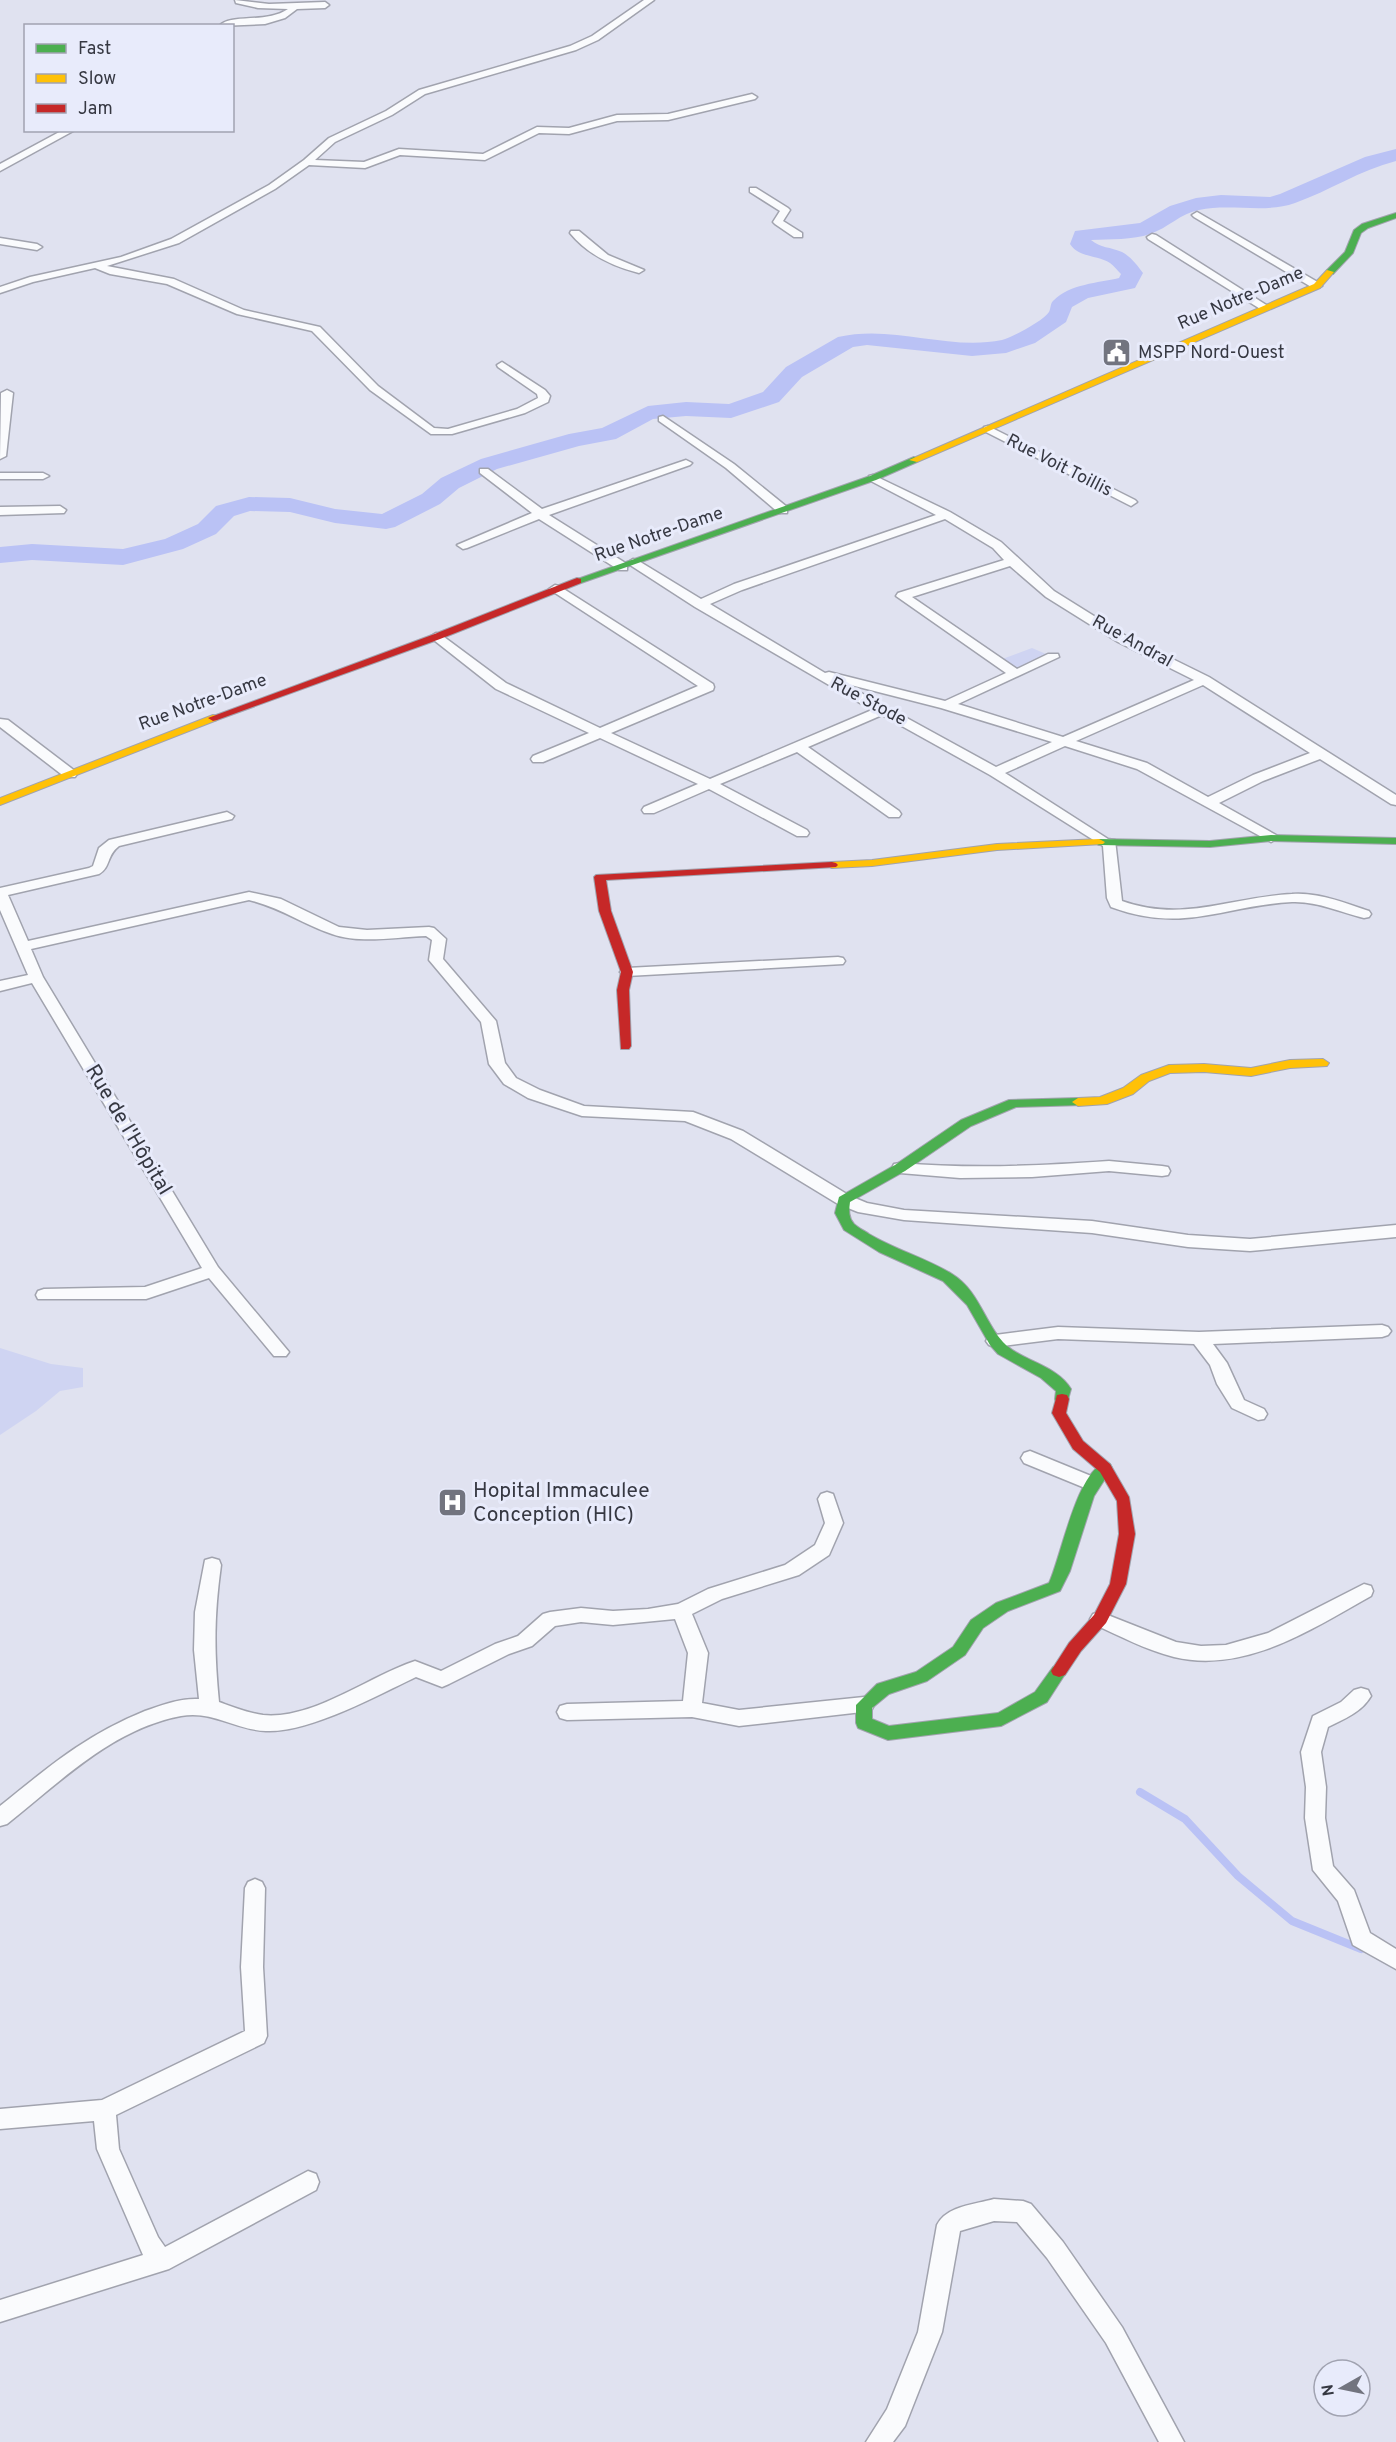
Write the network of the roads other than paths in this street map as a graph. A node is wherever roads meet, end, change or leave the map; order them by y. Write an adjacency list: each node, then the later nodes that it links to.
1 (241, 0): 3 (street)
2 (650, 0): 8 (street)
3 (296, 5): 4 (street); 5 (street)
4 (325, 5)
5 (226, 24)
6 (752, 97): 8 (street)
7 (67, 132): 9 (street)
8 (307, 162): 18 (street)
9 (0, 168)
10 (753, 190): 14 (street)
11 (1197, 215): 20 (street)
12 (1396, 215): 20 (street)
13 (575, 232): 19 (street)
14 (798, 235)
15 (1152, 237): 22 (street)
16 (0, 241): 17 (street)
17 (37, 247)
18 (95, 265): 21 (street); 23 (street)
19 (639, 270)
20 (1319, 284): 22 (street, Rue Notre-Dame)
21 (0, 290)
22 (1266, 308): 26 (street, Rue Notre-Dame)
23 (502, 365)
24 (7, 393): 27 (street)
25 (663, 419): 35 (street)
26 (988, 429): 32 (street, Rue Notre-Dame); 33 (street, Rue Voit Toillis)
27 (0, 456)
28 (686, 463): 37 (street)
29 (484, 471): 37 (street, Rue Stode)
30 (0, 476): 31 (street)
31 (43, 476)
32 (873, 478): 35 (street, Rue Notre-Dame); 38 (street, Rue Andral)
33 (1131, 502)
34 (60, 510): 36 (street)
35 (783, 510): 41 (street, Rue Notre-Dame)
36 (0, 512)
37 (540, 514): 39 (street); 41 (street, Rue Stode)
38 (946, 514): 40 (street, Rue Andral); 43 (street)
39 (464, 545)
40 (1012, 561): 46 (street); 48 (street, Rue Andral)
41 (628, 565): 42 (street, Rue Notre-Dame); 43 (street, Rue Stode)
42 (555, 589): 44 (street, Rue Notre-Dame); 52 (street)
43 (699, 604): 47 (street, Rue Stode)
44 (436, 637): 52 (street); 58 (street, Rue Notre-Dame)
45 (1053, 657): 46 (street)
46 (1016, 674): 49 (street)
47 (820, 676): 49 (street); 50 (street, Rue Stode)
48 (1204, 680): 53 (street); 55 (street, Rue Andral)
49 (946, 705): 53 (street)
50 (883, 710): 54 (street); 57 (street, Rue Stode)
51 (0, 723): 58 (street)
52 (600, 733): 56 (street); 59 (street)
53 (1065, 742): 57 (street); 62 (street)
54 (798, 746): 59 (street); 64 (street)
55 (1322, 753): 60 (street, Rue Andral); 62 (street)
56 (538, 759)
57 (995, 772): 69 (street, Rue Stode)
58 (70, 774): 61 (street, Rue Notre-Dame)
59 (709, 784): 63 (street); 66 (street)
60 (1396, 801)
61 (0, 802)
62 (1210, 802): 67 (street)
63 (650, 810)
64 (894, 814)
65 (227, 816): 70 (street)
66 (802, 833)
67 (1271, 838): 68 (street); 69 (street)
68 (1396, 841)
69 (1106, 842): 71 (street); 74 (street)
70 (0, 893): 72 (street, Rue de l'Hôpital)
71 (1364, 914)
72 (23, 946): 75 (street, Rue de l'Hôpital); 81 (street)
73 (838, 961): 74 (street)
74 (627, 972): 77 (street)
75 (36, 977): 76 (street); 83 (street, Rue de l'Hôpital)
76 (0, 986)
77 (625, 1046)
78 (1323, 1063): 79 (street)
79 (900, 1168): 80 (street); 81 (street)
80 (1161, 1171)
81 (844, 1200): 82 (street); 87 (street)
82 (1396, 1231)
83 (212, 1271): 84 (street); 88 (street, Rue de l'Hôpital)
84 (44, 1295)
85 (1382, 1331): 86 (street)
86 (1199, 1338): 87 (street); 89 (street)
87 (995, 1341): 91 (street)
88 (280, 1352)
89 (1258, 1414)
90 (1030, 1458): 92 (street)
91 (1105, 1468): 92 (street); 97 (street)
92 (1090, 1483): 99 (street)
93 (827, 1499): 96 (street)
94 (212, 1565): 100 (street)
95 (1364, 1591): 97 (street)
96 (681, 1611): 100 (street); 101 (street)
97 (1100, 1618): 99 (street)
98 (1361, 1696): 105 (street)
99 (864, 1705): 101 (street)
100 (209, 1706): 103 (street)
101 (692, 1709): 102 (street)
102 (567, 1712)
103 (0, 1818)
104 (255, 1888): 106 (street)
105 (1396, 1960)
106 (104, 2110): 107 (street); 109 (street)
107 (0, 2119)
108 (308, 2182): 109 (street)
109 (161, 2260): 110 (street)
110 (0, 2311)
111 (878, 2442): 112 (street)
112 (1172, 2442)

